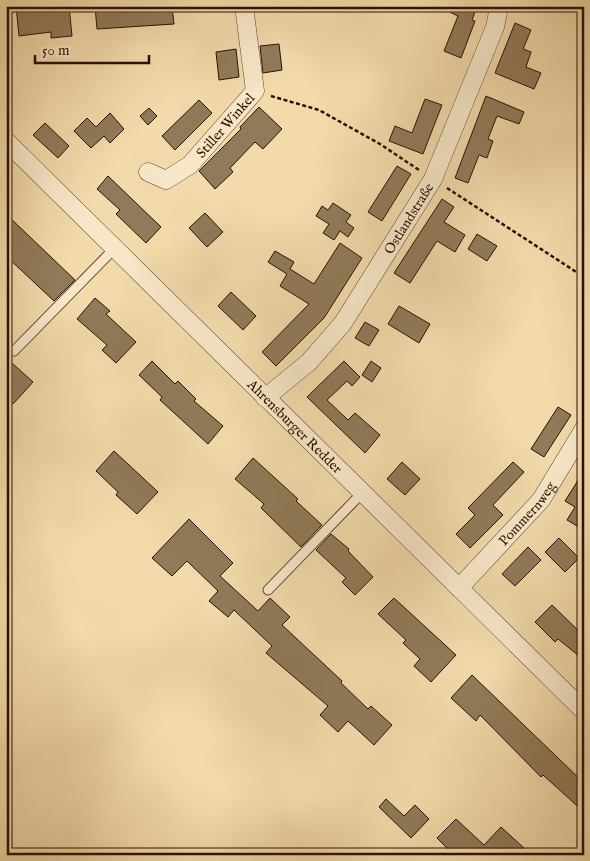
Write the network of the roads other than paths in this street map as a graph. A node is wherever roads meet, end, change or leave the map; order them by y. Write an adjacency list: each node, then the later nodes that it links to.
1 (244, 6): 4 (street, Stiller Winkel)
2 (496, 6): 7 (street, Ostlandstraße)
3 (6, 140): 5 (street, Ahrensburger Redder)
4 (148, 172)
5 (113, 246): 6 (lane); 7 (street, Ahrensburger Redder)
6 (14, 351)
7 (265, 398): 9 (street, Ahrensburger Redder)
8 (584, 429): 10 (street, Pommernweg)
9 (362, 493): 10 (street, Ahrensburger Redder); 11 (lane)
10 (459, 588): 12 (street, Ahrensburger Redder)
11 (268, 590)
12 (584, 711)

